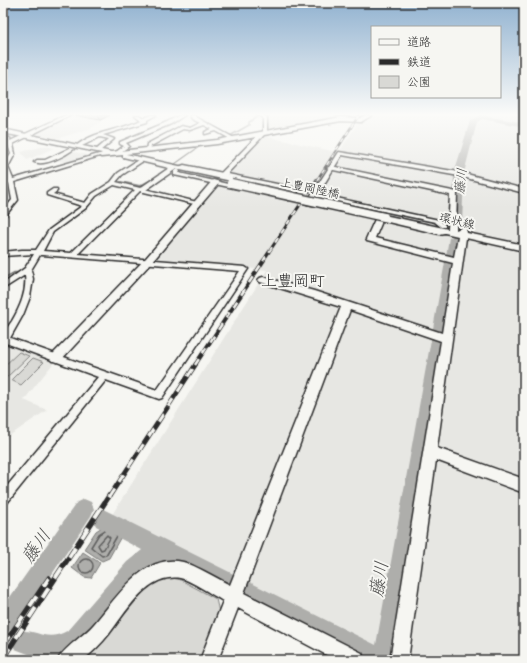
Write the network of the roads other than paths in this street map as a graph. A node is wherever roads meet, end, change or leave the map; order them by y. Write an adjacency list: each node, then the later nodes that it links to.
1 (8, 146): 16 (street)
2 (69, 146): 8 (street)
3 (105, 146): 10 (street)
4 (127, 146): 11 (street)
5 (149, 146): 9 (street)
6 (180, 146): 9 (street)
7 (251, 146): 17 (street)
8 (75, 147): 10 (street); 13 (street)
9 (148, 150): 11 (street)
10 (99, 152): 11 (street); 12 (street); 18 (street)
11 (117, 153): 12 (street)
12 (139, 161): 15 (street); 20 (street)
13 (37, 162)
14 (331, 168): 23 (street); 24 (street); 29 (street)
15 (175, 169): 17 (street); 17 (street); 21 (street); 28 (street, 上豊岡陸橋, bridge)
16 (5, 172): 18 (street)
17 (219, 178): 17 (street); 25 (street)
18 (11, 181): 19 (street); 27 (street)
19 (3, 183)
20 (113, 183): 21 (street); 26 (street)
21 (141, 189): 25 (street); 34 (street)
22 (55, 190): 26 (street)
23 (524, 191)
24 (314, 195): 28 (street); 28 (street)
25 (198, 203): 35 (street)
26 (86, 205): 32 (street)
27 (3, 215)
28 (384, 215): 29 (street, 環状線); 36 (street)
29 (453, 230): 30 (street, 環状線); 31 (street, 環状線); 36 (street)
30 (524, 243)
31 (524, 248)
32 (37, 252): 33 (street); 34 (street); 37 (street)
33 (3, 254)
34 (74, 254): 35 (street)
35 (149, 260): 42 (street); 43 (street)
36 (459, 261): 41 (street)
37 (28, 270): 39 (street); 42 (street)
38 (263, 280): 40 (street)
39 (3, 287)
40 (347, 306): 41 (street); 47 (street)
41 (447, 339): 44 (street)
42 (56, 358): 43 (street)
43 (104, 375): 46 (street)
44 (431, 452): 45 (street); 51 (street)
45 (524, 486)
46 (3, 499)
47 (234, 596): 48 (street); 49 (street); 50 (street)
48 (67, 660)
49 (209, 660)
50 (355, 660)
51 (399, 660)

